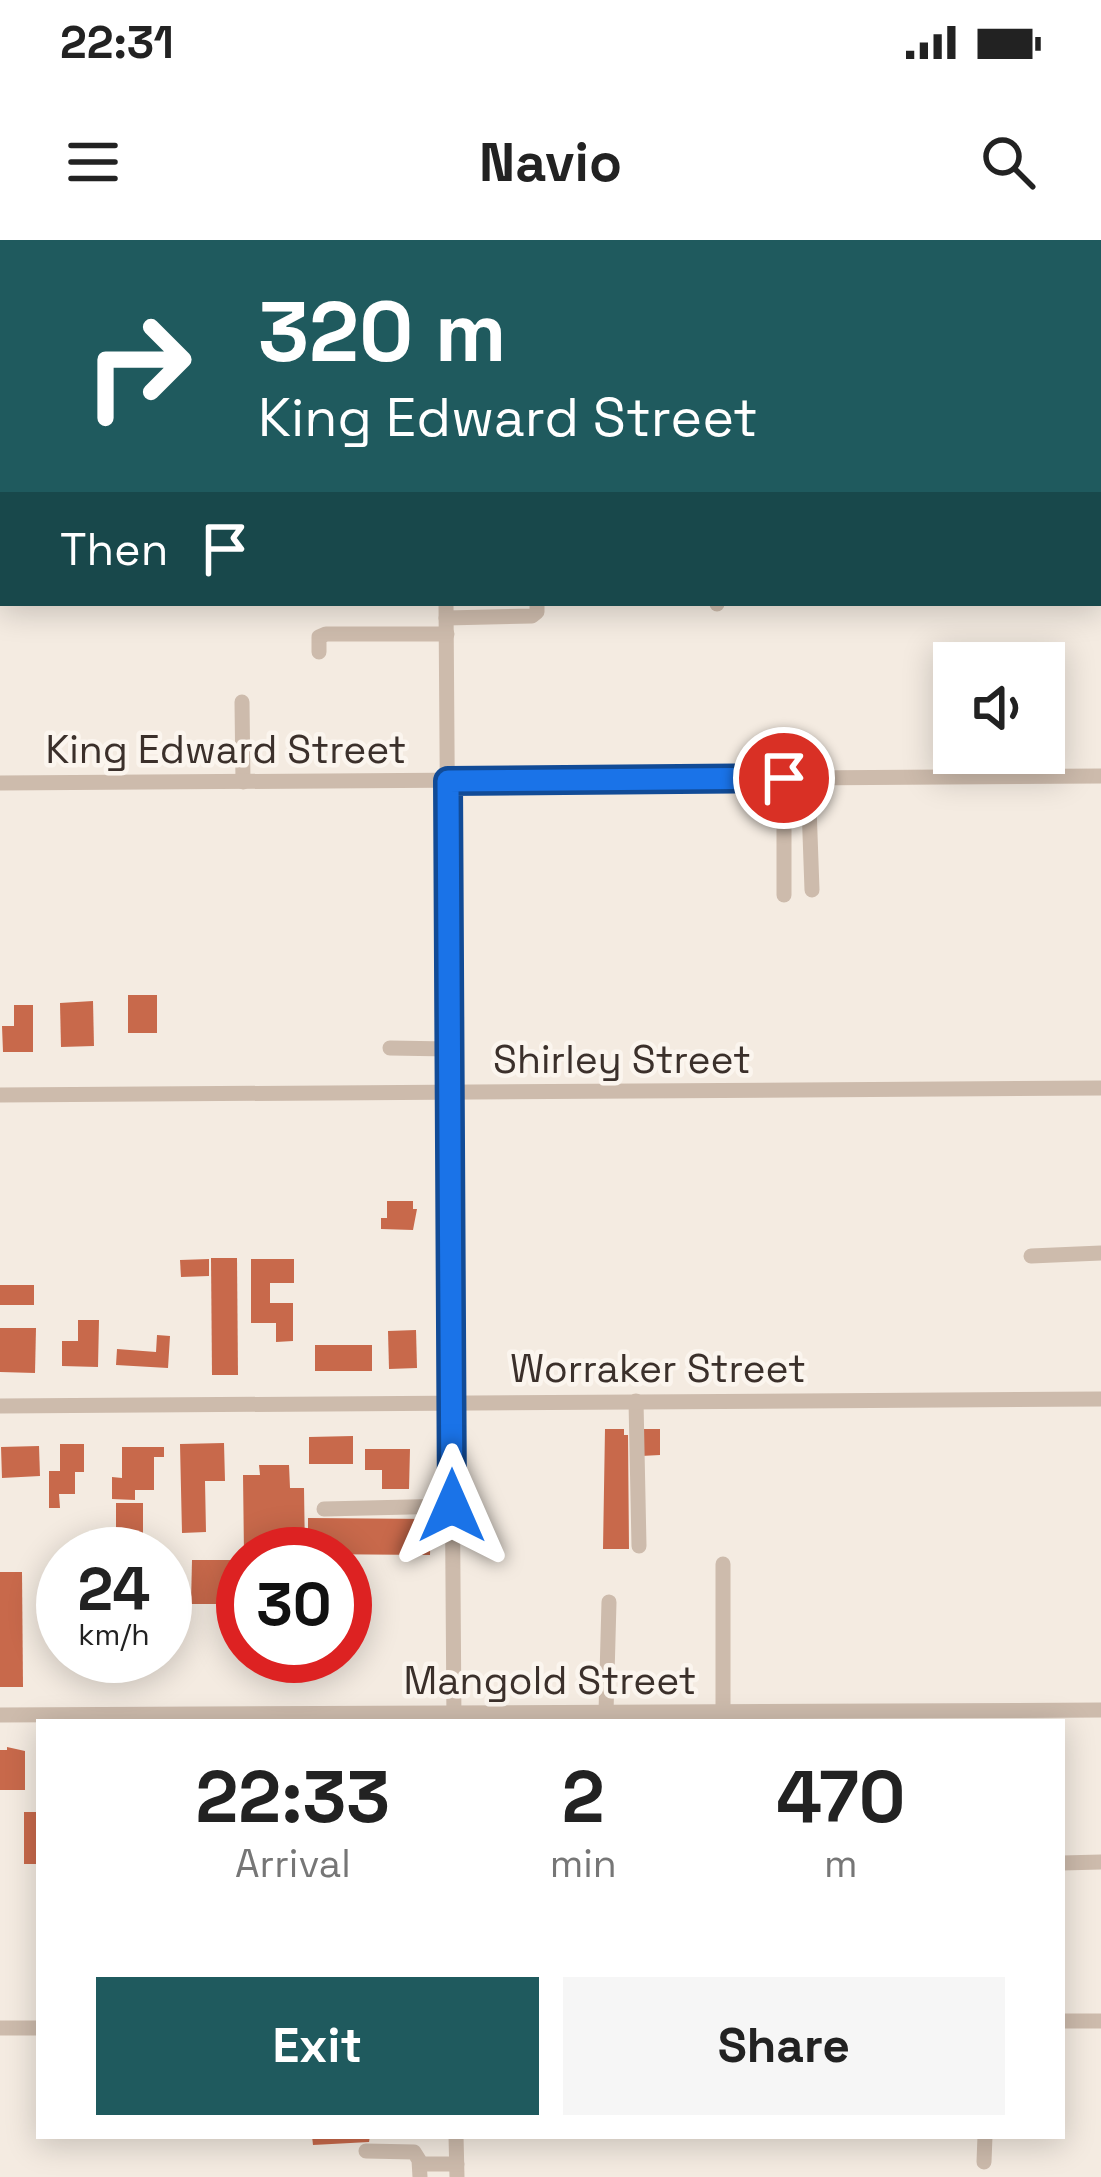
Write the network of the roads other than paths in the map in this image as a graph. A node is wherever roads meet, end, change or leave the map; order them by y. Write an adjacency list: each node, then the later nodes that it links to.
1 (537, 606): 2 (street)
2 (446, 618): 3 (street); 8 (street)
3 (319, 652)
4 (242, 702): 9 (street)
5 (1101, 776): 7 (street, King Edward Street)
6 (784, 778): 7 (street, King Edward Street); 8 (street, King Edward Street); 12 (street)
7 (808, 778): 11 (street)
8 (448, 781): 9 (street, King Edward Street); 14 (street)
9 (243, 782): 10 (street, King Edward Street)
10 (0, 783)
11 (812, 890)
12 (784, 895)
13 (390, 1048): 14 (street)
14 (449, 1049): 16 (street)
15 (1101, 1088): 16 (street, Shirley Street)
16 (449, 1094): 17 (street, Shirley Street); 22 (street)
17 (0, 1095)
18 (1101, 1253): 19 (street)
19 (1030, 1256)
20 (1101, 1399): 21 (street, Worraker Street)
21 (636, 1401): 22 (street, Worraker Street); 26 (street)
22 (451, 1402): 23 (street, Worraker Street); 24 (street)
23 (0, 1406)
24 (452, 1506): 25 (street); 34 (street)
25 (324, 1509)
26 (639, 1546)
27 (723, 1564): 31 (street)
28 (609, 1602): 30 (street)
29 (1101, 1710): 31 (street, Mangold Street)
30 (606, 1712): 33 (street, Mangold Street); 34 (street, Mangold Street)
31 (722, 1712): 33 (street, Mangold Street)
32 (0, 1715): 34 (street, Mangold Street)
33 (663, 1717)
34 (454, 1718)
35 (1101, 1862): 36 (street)
36 (1065, 1863)
37 (1065, 2021): 38 (street)
38 (1101, 2021)
39 (0, 2028): 40 (street)
40 (36, 2028)
41 (456, 2139): 46 (street)
42 (985, 2139): 44 (street)
43 (366, 2151): 45 (street)
44 (984, 2162)
45 (420, 2170): 46 (street)
46 (457, 2171)

